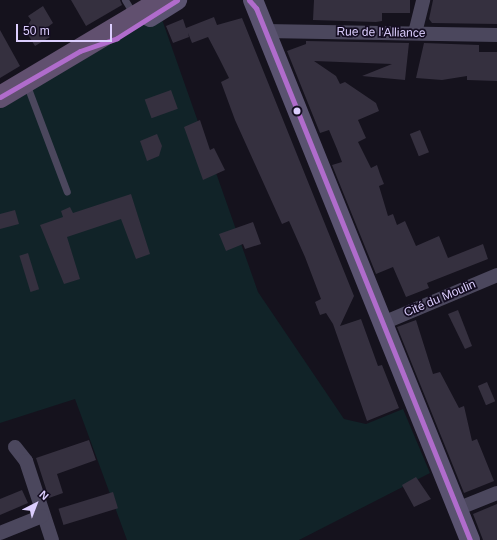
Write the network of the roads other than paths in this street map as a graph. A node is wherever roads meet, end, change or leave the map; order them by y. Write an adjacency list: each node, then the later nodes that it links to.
1 (163, 0): 5 (main road)
2 (177, 0): 9 (main road)
3 (423, 0): 7 (street)
4 (253, 3): 6 (main road)
5 (130, 9): 9 (main road)
6 (265, 31): 7 (street, Rue de l'Alliance); 14 (main road)
7 (415, 33): 8 (street, Rue de l'Alliance)
8 (497, 35)
9 (80, 51): 10 (main road)
10 (26, 83): 11 (main road); 12 (lane)
11 (0, 97)
12 (67, 192)
13 (497, 275): 14 (street, Cité du Moulin)
14 (382, 323): 17 (main road)
15 (15, 447): 18 (street)
16 (497, 493): 17 (street)
17 (457, 509): 21 (main road)
18 (42, 516): 19 (street); 20 (street)
19 (0, 533)
20 (52, 540)
21 (470, 540)

